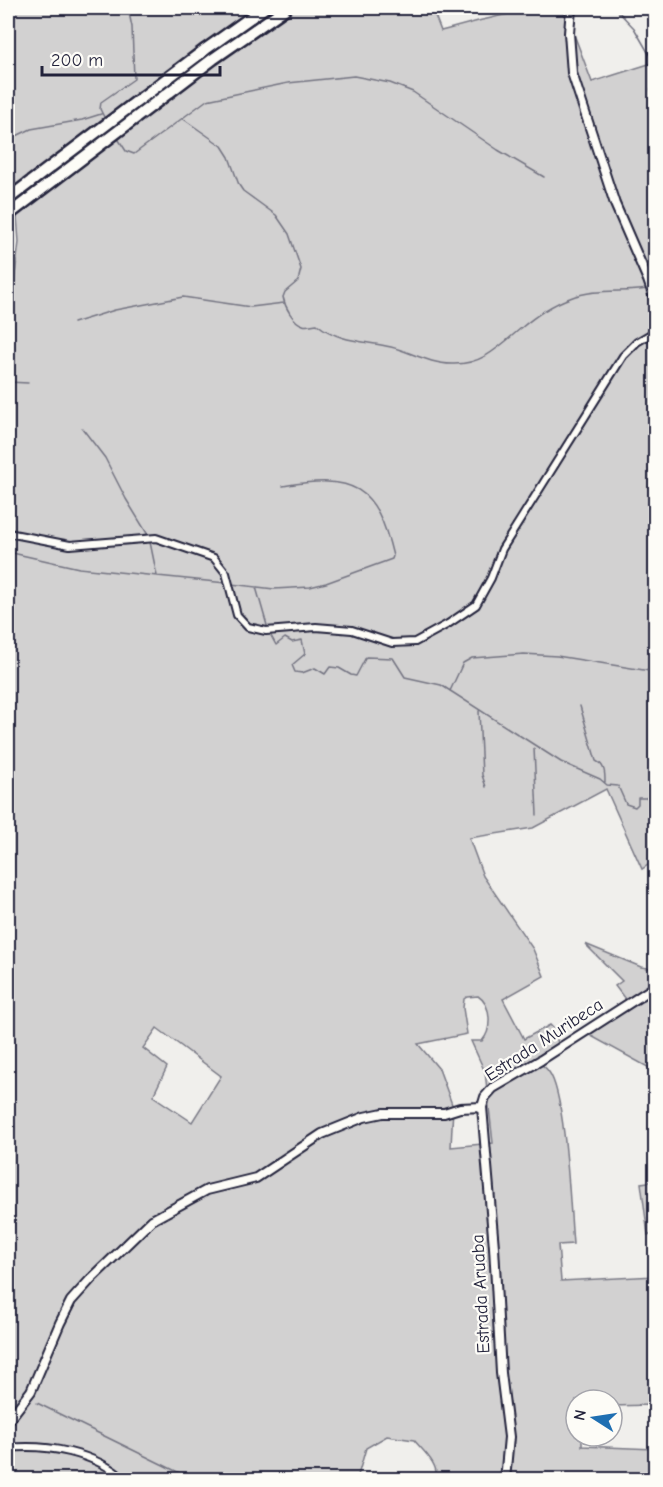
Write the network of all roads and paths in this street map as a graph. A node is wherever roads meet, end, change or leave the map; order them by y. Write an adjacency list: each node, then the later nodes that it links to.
1 (264, 8): 4 (highway)
2 (286, 8): 5 (highway)
3 (571, 8): 6 (street)
4 (8, 199)
5 (8, 215)
6 (656, 305): 7 (street)
7 (654, 332): 8 (street); 9 (street)
8 (656, 347)
9 (8, 533)
10 (656, 986): 11 (street, Estrada Muribeca)
11 (482, 1107): 12 (street, Estrada Muribeca); 15 (street, Estrada Aruaba)
12 (8, 1421)
13 (8, 1448): 14 (street)
14 (125, 1479)
15 (505, 1479)

